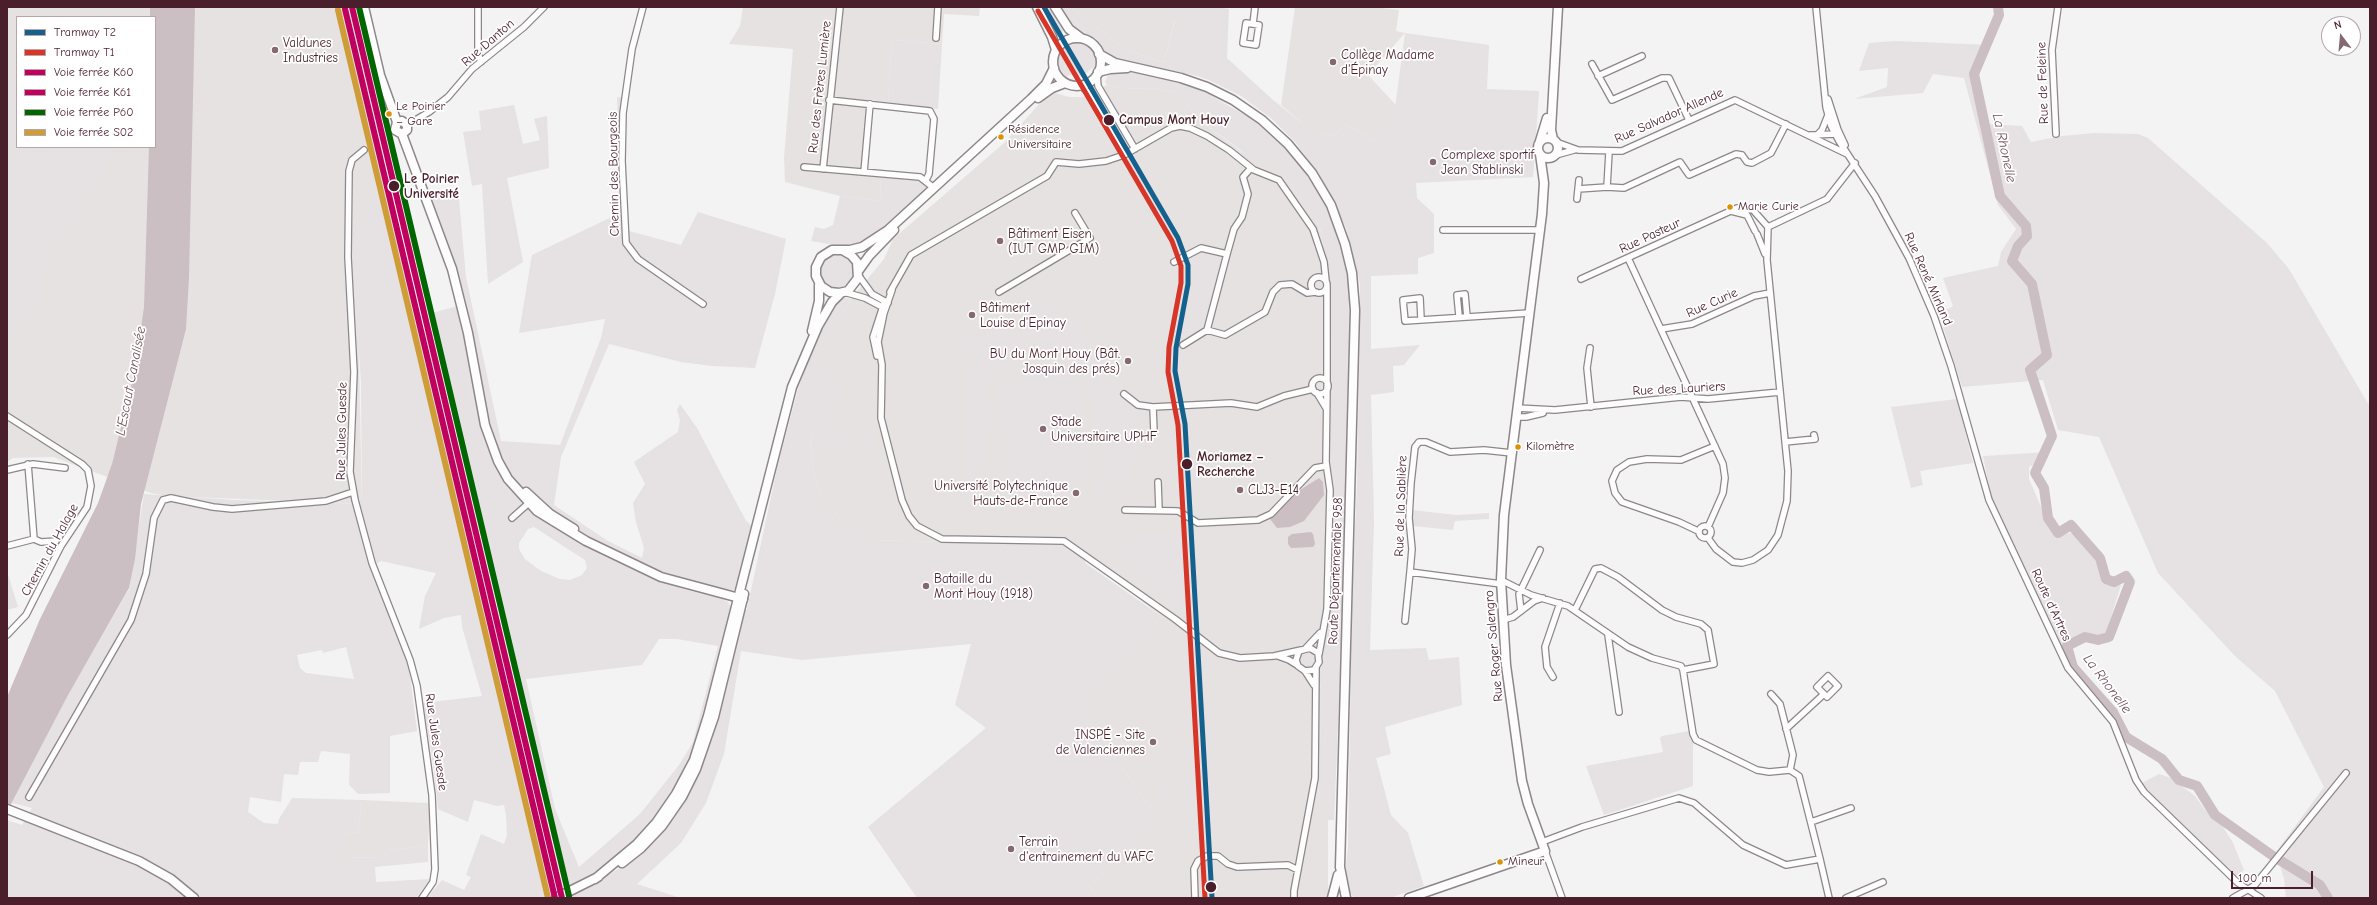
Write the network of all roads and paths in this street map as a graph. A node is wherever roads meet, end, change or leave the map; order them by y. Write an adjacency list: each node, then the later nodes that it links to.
1 (364, 7): 33 (main road)
2 (478, 7): 19 (street)
3 (544, 7): 19 (street, Rue Danton)
4 (643, 7): 86 (street, Chemin des Bourgeois)
5 (840, 7): 29 (street, Rue des Frères Lumière)
6 (938, 7): 14 (street)
7 (1037, 7): 16 (main road)
8 (1054, 7): 15 (main road)
9 (1255, 7): 13 (street)
10 (1558, 7): 28 (main road)
11 (1816, 7): 27 (street, Rue René Mirland)
12 (2058, 7): 37 (street, Rue de Feleine)
13 (1253, 24)
14 (936, 38)
15 (1082, 38): 16 (main road); 17 (main road)
16 (1056, 50): 21 (main road)
17 (1100, 54): 22 (main road); 23 (main road)
18 (1642, 56): 24 (street)
19 (480, 62): 35 (street, Rue Danton)
20 (1592, 64): 24 (street)
21 (1054, 68): 25 (main road); 60 (main road)
22 (1140, 68): 23 (main road); 170 (main road, Route Départementale 958)
23 (1098, 74): 26 (main road); 44 (street)
24 (1598, 76): 32 (street)
25 (1065, 83): 26 (main road); 77 (main road)
26 (1080, 86): 50 (street)
27 (1826, 90): 31 (street, Rue René Mirland); 40 (street, Rue René Mirland)
28 (1552, 99): 41 (main road); 42 (main road)
29 (829, 100): 30 (street); 55 (street, Rue des Frères Lumière)
30 (870, 104): 56 (street); 57 (street)
31 (1828, 114): 39 (street, Rue René Mirland); 40 (street, Rue René Mirland)
32 (1689, 120): 34 (street, Rue Salvador Allende); 47 (street, Rue Salvador Allende)
33 (398, 122): 35 (main road); 36 (main road)
34 (1786, 124): 38 (street, Rue Salvador Allende); 59 (street)
35 (407, 125): 36 (main road)
36 (402, 134): 124 (main road)
37 (2056, 134)
38 (1810, 135): 39 (street, Rue Salvador Allende); 43 (street, Rue Salvador Allende)
39 (1816, 135): 40 (street, Rue Salvador Allende)
40 (1837, 135): 43 (street); 49 (street, Rue René Mirland); 52 (street, Rue René Mirland)
41 (1540, 141): 42 (main road); 48 (main road)
42 (1555, 141): 46 (street); 51 (main road)
43 (1825, 143): 49 (street, Rue Salvador Allende)
44 (1135, 149): 50 (street); 54 (street)
45 (364, 150): 123 (street, Rue Jules Guesde)
46 (1578, 150): 47 (street, Rue Salvador Allende); 51 (street)
47 (1609, 152): 59 (street)
48 (1540, 154): 51 (main road); 62 (main road)
49 (1848, 154): 52 (street, Rue René Mirland)
50 (1124, 155): 87 (street)
51 (1554, 156): 62 (main road)
52 (1855, 163): 66 (street); 110 (street, Rue René Mirland)
53 (804, 167): 55 (street)
54 (1251, 168): 72 (street); 73 (street)
55 (823, 169): 56 (street)
56 (864, 172): 57 (street)
57 (926, 180): 60 (street)
58 (1579, 180): 61 (street)
59 (1607, 187): 61 (street)
60 (934, 188): 71 (main road)
61 (1578, 189): 63 (street)
62 (1544, 190): 68 (main road, Rue Roger Salengro)
63 (1578, 199)
64 (1727, 212): 66 (street, Rue Pasteur); 69 (street); 74 (street, Rue Pasteur)
65 (1075, 213): 82 (street)
66 (1765, 225): 69 (street); 70 (street)
67 (1443, 230): 68 (street)
68 (1540, 230): 89 (main road, Rue Roger Salengro)
69 (1756, 232): 70 (street); 75 (street)
70 (1767, 234): 75 (street)
71 (844, 251): 77 (main road); 81 (main road)
72 (1227, 254): 76 (street); 94 (street)
73 (1323, 258): 78 (street); 80 (street)
74 (1628, 258): 79 (street, Rue Pasteur); 93 (street)
75 (1767, 260): 85 (street)
76 (1174, 262)
77 (859, 273): 83 (main road); 87 (street)
78 (1315, 279): 80 (street); 84 (street)
79 (1581, 279)
80 (1327, 284): 84 (street); 88 (street)
81 (819, 285): 83 (main road); 97 (main road)
82 (999, 292)
83 (842, 293): 87 (street); 97 (main road)
84 (1317, 293): 88 (street); 94 (street)
85 (1770, 293): 93 (street, Rue Curie); 102 (street)
86 (703, 304)
87 (885, 305): 150 (street)
88 (1329, 309): 98 (street)
89 (1530, 313): 91 (street); 107 (main road, Rue Roger Salengro)
90 (1459, 316): 91 (street); 91 (street); 92 (street)
91 (1467, 317)
92 (1421, 319): 92 (street)
93 (1661, 329): 104 (street)
94 (1207, 330): 95 (street)
95 (1184, 345)
96 (1590, 348): 106 (street)
97 (801, 362): 138 (main road)
98 (1328, 364): 99 (street); 100 (street)
99 (1318, 378): 100 (street); 101 (street)
100 (1327, 386): 101 (street); 109 (street)
101 (1315, 391): 105 (street); 109 (street)
102 (1780, 392): 104 (street, Rue des Lauriers); 115 (street)
103 (1124, 394): 105 (street)
104 (1692, 398): 106 (street, Rue des Lauriers); 116 (street)
105 (1153, 407): 113 (street)
106 (1591, 407): 108 (street, Rue des Lauriers)
107 (1517, 408): 108 (street, Rue des Lauriers); 112 (main road, Rue Roger Salengro)
108 (1555, 410): 112 (street, Rue des Lauriers)
109 (1327, 412): 119 (street)
110 (1965, 412): 173 (street, Route d'Artres)
111 (7, 416): 146 (street, Chemin du Halage)
112 (1516, 417): 117 (main road, Rue Roger Salengro)
113 (1154, 432)
114 (1814, 434): 115 (street)
115 (1785, 442): 130 (street)
116 (1715, 446): 128 (street); 129 (street)
117 (1512, 453): 135 (street, Rue de la Sablière); 136 (main road, Rue Roger Salengro)
118 (28, 464): 120 (street); 121 (street); 131 (street)
119 (1326, 466): 126 (street); 145 (street)
120 (65, 468)
121 (7, 470)
122 (1158, 482): 126 (street)
123 (353, 492): 163 (street); 175 (street, Rue Jules Guesde)
124 (531, 501): 127 (street); 138 (main road)
125 (1125, 510): 126 (street)
126 (1159, 510)
127 (512, 518)
128 (1708, 527): 129 (street); 130 (street)
129 (1698, 531): 130 (street)
130 (1708, 538)
131 (34, 539): 132 (street); 133 (street)
132 (56, 541)
133 (7, 546)
134 (1540, 550): 137 (street)
135 (1410, 572): 136 (street, Rue de la Sablière); 144 (street, Rue de la Sablière)
136 (1501, 582): 137 (street, Rue de la Sablière); 143 (main road, Rue Roger Salengro)
137 (1521, 589): 139 (street, Rue de la Sablière); 142 (street)
138 (740, 598): 176 (main road)
139 (1544, 598): 140 (street, Rue de la Sablière); 142 (street)
140 (1560, 603): 141 (street, Rue de la Sablière); 155 (street)
141 (1575, 610): 147 (street, Rue de la Sablière); 153 (street)
142 (1521, 611): 143 (street)
143 (1503, 620): 167 (main road, Rue Roger Salengro)
144 (1405, 621)
145 (1324, 628): 148 (street); 149 (street)
146 (7, 635)
147 (1608, 635): 153 (street, Rue de la Sablière); 159 (street)
148 (1303, 649): 149 (street); 150 (street); 151 (street)
149 (1319, 654): 152 (street)
150 (1274, 656): 151 (street)
151 (1298, 666): 154 (street)
152 (1316, 668): 154 (street); 156 (street)
153 (1683, 670): 161 (street)
154 (1305, 671): 156 (street)
155 (1553, 676)
156 (1316, 688): 171 (street)
157 (1771, 694): 160 (street)
158 (1824, 694): 160 (street)
159 (1619, 712)
160 (1786, 729): 161 (street)
161 (1790, 770): 166 (street)
162 (2346, 773): 173 (street)
163 (29, 797)
164 (1851, 808): 166 (street)
165 (7, 809): 174 (main road)
166 (1811, 822): 169 (street)
167 (1542, 842): 168 (main road, Rue Roger Salengro); 169 (street)
168 (1545, 851): 181 (main road); 182 (street, Rue Roger Salengro)
169 (1820, 858): 183 (street)
170 (1340, 866): 179 (main road, Route Départementale 958); 180 (main road, Route Départementale 958)
171 (1298, 870): 177 (street); 178 (street)
172 (1884, 882): 184 (street)
173 (2248, 891): 185 (street); 186 (street, Route d'Artres)
174 (194, 898)
175 (422, 898)
176 (556, 898)
177 (1195, 898)
178 (1294, 898)
179 (1332, 898): 180 (main road)
180 (1346, 898)
181 (1409, 898)
182 (1562, 898)
183 (1829, 898)
184 (1846, 898)
185 (2233, 898)
186 (2261, 898)

